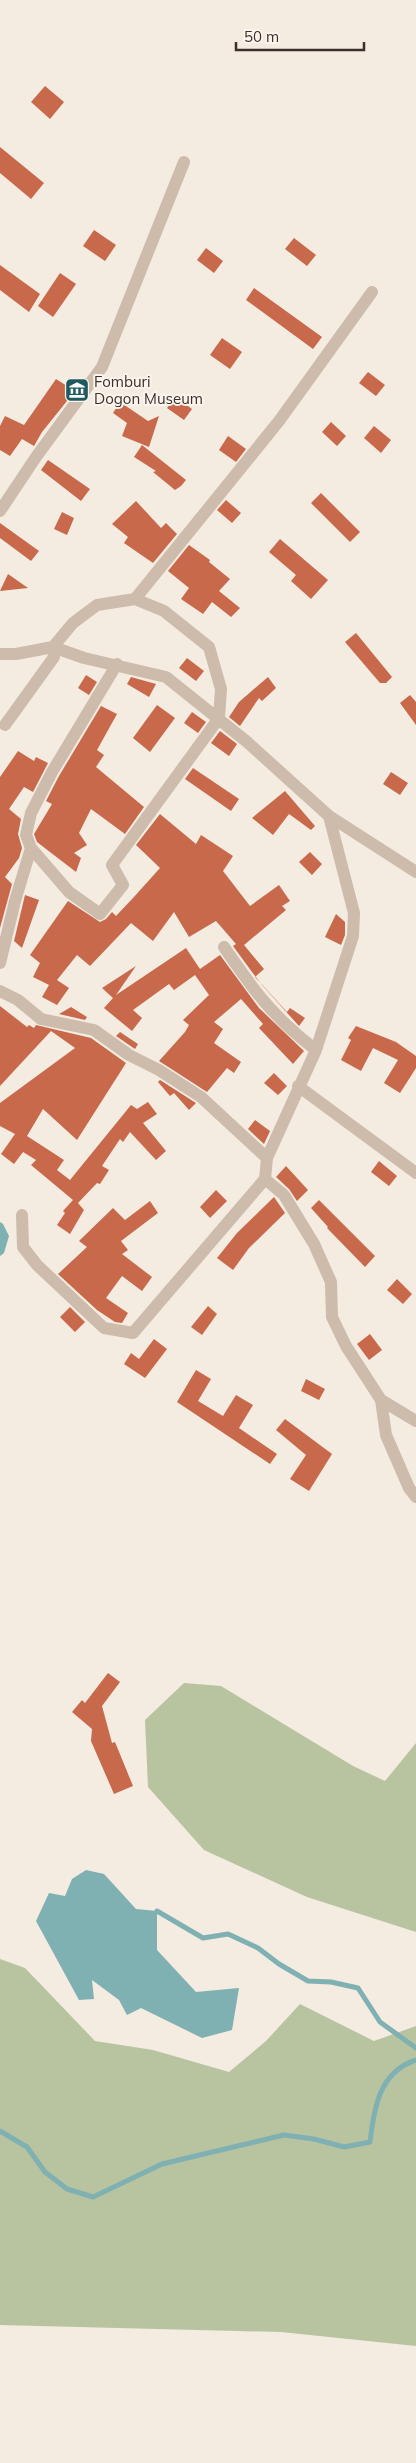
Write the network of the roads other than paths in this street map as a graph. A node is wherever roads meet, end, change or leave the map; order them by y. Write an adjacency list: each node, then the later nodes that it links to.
1 (184, 162): 3 (street)
2 (372, 292): 4 (street)
3 (0, 511)
4 (135, 600): 5 (street); 8 (street)
5 (53, 647): 6 (street); 7 (street); 9 (street)
6 (0, 654)
7 (116, 664): 8 (street); 11 (street)
8 (219, 718): 10 (street); 11 (street)
9 (6, 724)
10 (329, 816): 12 (street); 16 (street)
11 (31, 848): 14 (street)
12 (416, 872)
13 (224, 947): 16 (street)
14 (0, 963)
15 (0, 991): 18 (street)
16 (316, 1050): 17 (street)
17 (298, 1086): 18 (street); 19 (street)
18 (267, 1158): 20 (street)
19 (416, 1173)
20 (265, 1179): 21 (street); 22 (street)
21 (22, 1215)
22 (381, 1400): 23 (street); 24 (street)
23 (416, 1421)
24 (416, 1497)

